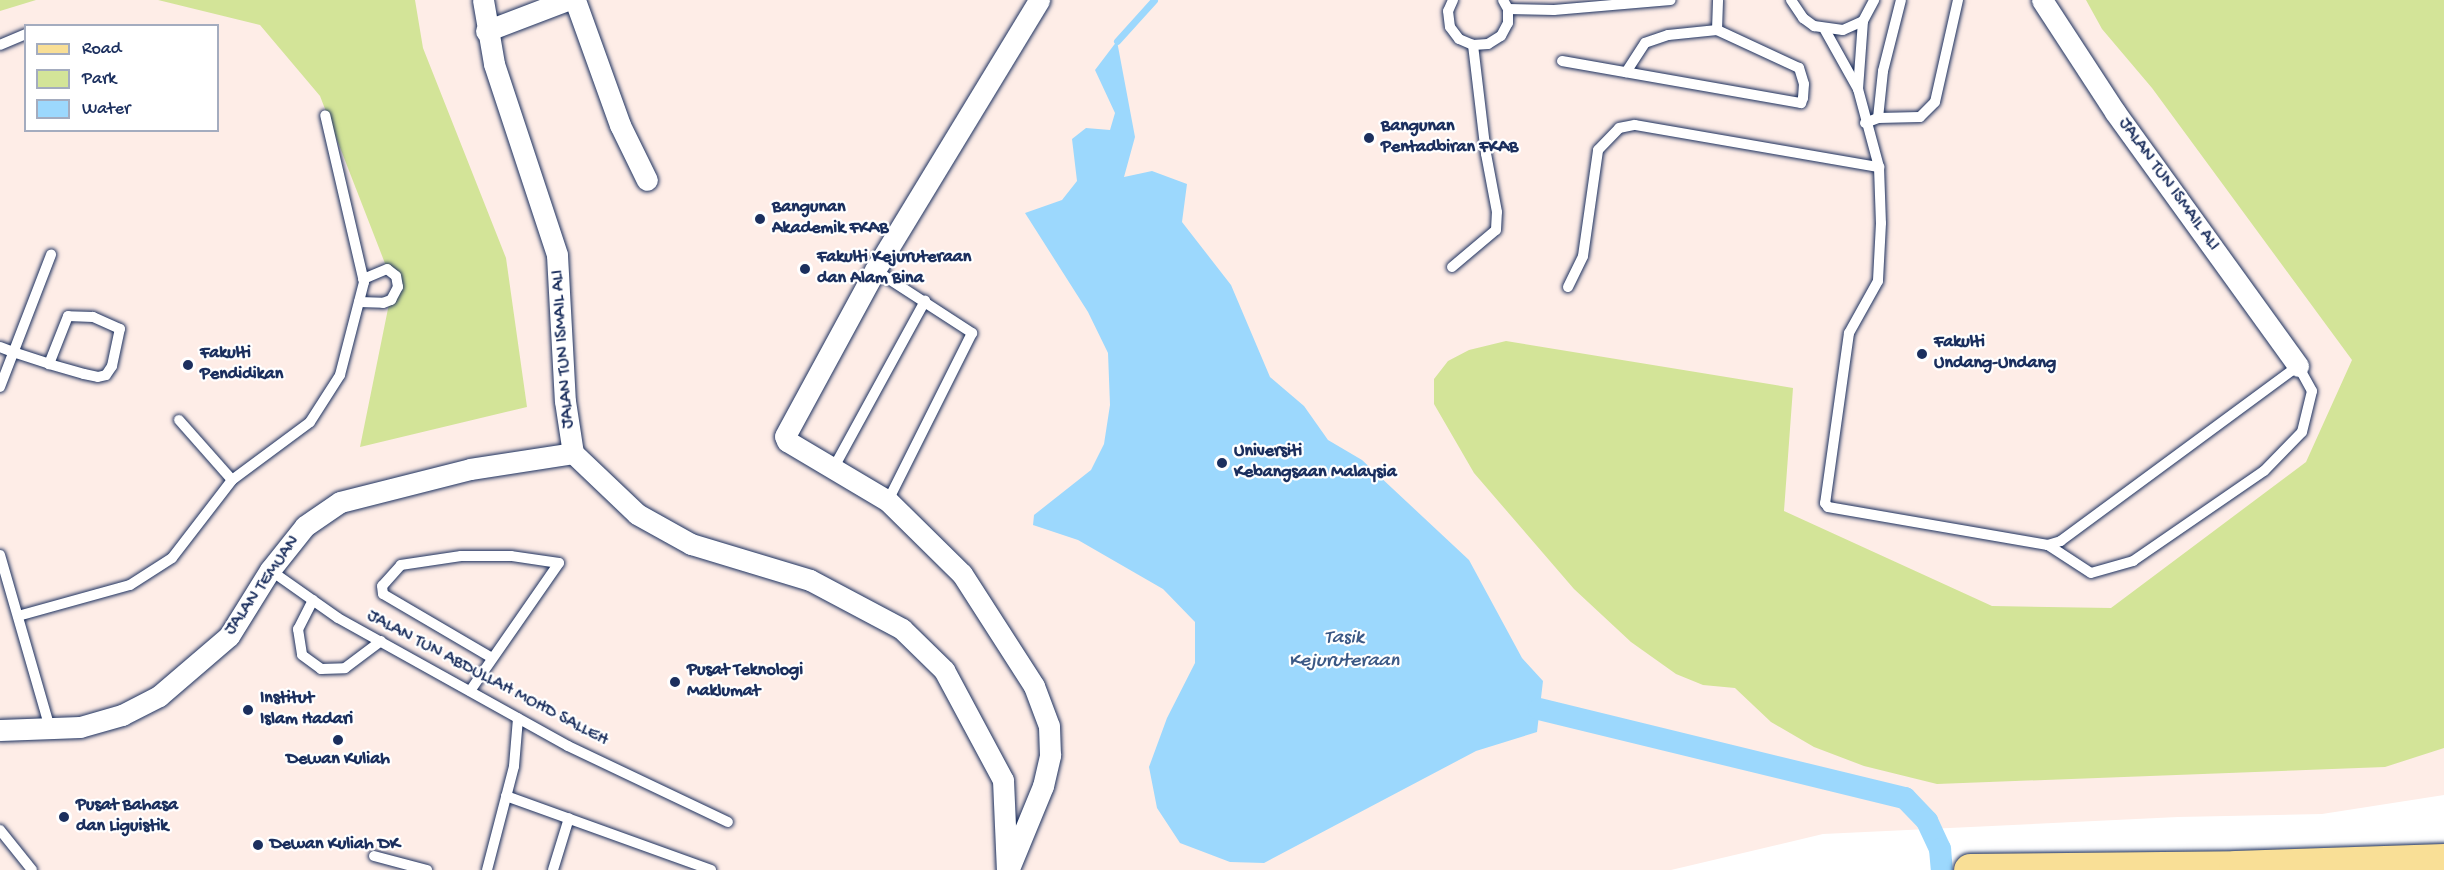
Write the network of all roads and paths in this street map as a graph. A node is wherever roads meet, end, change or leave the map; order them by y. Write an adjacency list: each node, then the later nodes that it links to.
1 (483, 0): 19 (street, JALAN TUN ISMAIL ALI)
2 (567, 0): 19 (street)
3 (575, 0): 30 (street)
4 (1039, 0): 33 (street)
5 (1453, 0): 22 (lane)
6 (1671, 0): 13 (lane)
7 (1718, 0): 17 (lane)
8 (1791, 0): 18 (lane)
9 (1874, 0): 16 (lane)
10 (1900, 0): 27 (lane)
11 (1958, 0): 27 (lane)
12 (2042, 0): 41 (street, JALAN TUN ISMAIL ALI)
13 (1633, 1): 15 (lane)
14 (1505, 5): 15 (lane); 22 (lane)
15 (1554, 5)
16 (1863, 21): 18 (lane); 25 (lane)
17 (1717, 30): 24 (lane); 24 (lane)
18 (1825, 30): 25 (lane)
19 (486, 31): 44 (street, JALAN TUN ISMAIL ALI)
20 (24, 35): 21 (lane)
21 (0, 45)
22 (1473, 45): 32 (lane)
23 (1562, 62): 24 (lane)
24 (1626, 72)
25 (1857, 89): 28 (lane)
26 (325, 115): 34 (lane)
27 (1878, 118): 28 (lane)
28 (1865, 123): 29 (lane)
29 (1879, 167): 35 (lane); 48 (lane)
30 (647, 180)
31 (51, 255): 39 (lane)
32 (1452, 267)
33 (875, 270): 36 (lane); 45 (street)
34 (363, 279): 37 (lane); 37 (lane)
35 (1568, 287)
36 (925, 301): 45 (lane); 47 (lane)
37 (359, 302): 46 (lane)
38 (0, 347): 39 (lane)
39 (13, 352): 40 (lane); 42 (lane)
40 (50, 364): 40 (lane)
41 (2298, 366): 48 (lane); 48 (lane)
42 (0, 387)
43 (179, 420): 46 (lane)
44 (573, 453): 50 (street, JALAN TEMUAN); 70 (street, JALAN TUN ISMAIL ALI)
45 (833, 469): 47 (street)
46 (232, 480): 52 (lane)
47 (888, 501): 70 (street)
48 (2048, 545)
49 (0, 555): 52 (lane)
50 (270, 570): 51 (lane, JALAN TUN ABDULLAH MOHD SALLEH); 57 (street, JALAN TEMUAN)
51 (313, 600): 53 (lane, JALAN TUN ABDULLAH MOHD SALLEH); 53 (lane)
52 (18, 616): 57 (lane)
53 (381, 641): 55 (lane, JALAN TUN ABDULLAH MOHD SALLEH)
54 (492, 658): 54 (lane); 55 (lane)
55 (470, 691): 56 (lane, JALAN TUN ABDULLAH MOHD SALLEH)
56 (518, 718): 59 (lane); 61 (lane, JALAN TUN ABDULLAH MOHD SALLEH)
57 (50, 728): 58 (street, JALAN TEMUAN)
58 (0, 730)
59 (506, 796): 60 (lane); 67 (lane)
60 (568, 818): 68 (lane); 69 (lane)
61 (728, 822)
62 (0, 830): 65 (lane)
63 (374, 856): 66 (lane)
64 (2444, 860): 71 (main road)
65 (32, 870)
66 (427, 870)
67 (487, 870)
68 (553, 870)
69 (711, 870)
70 (1008, 870)
71 (1970, 870)

